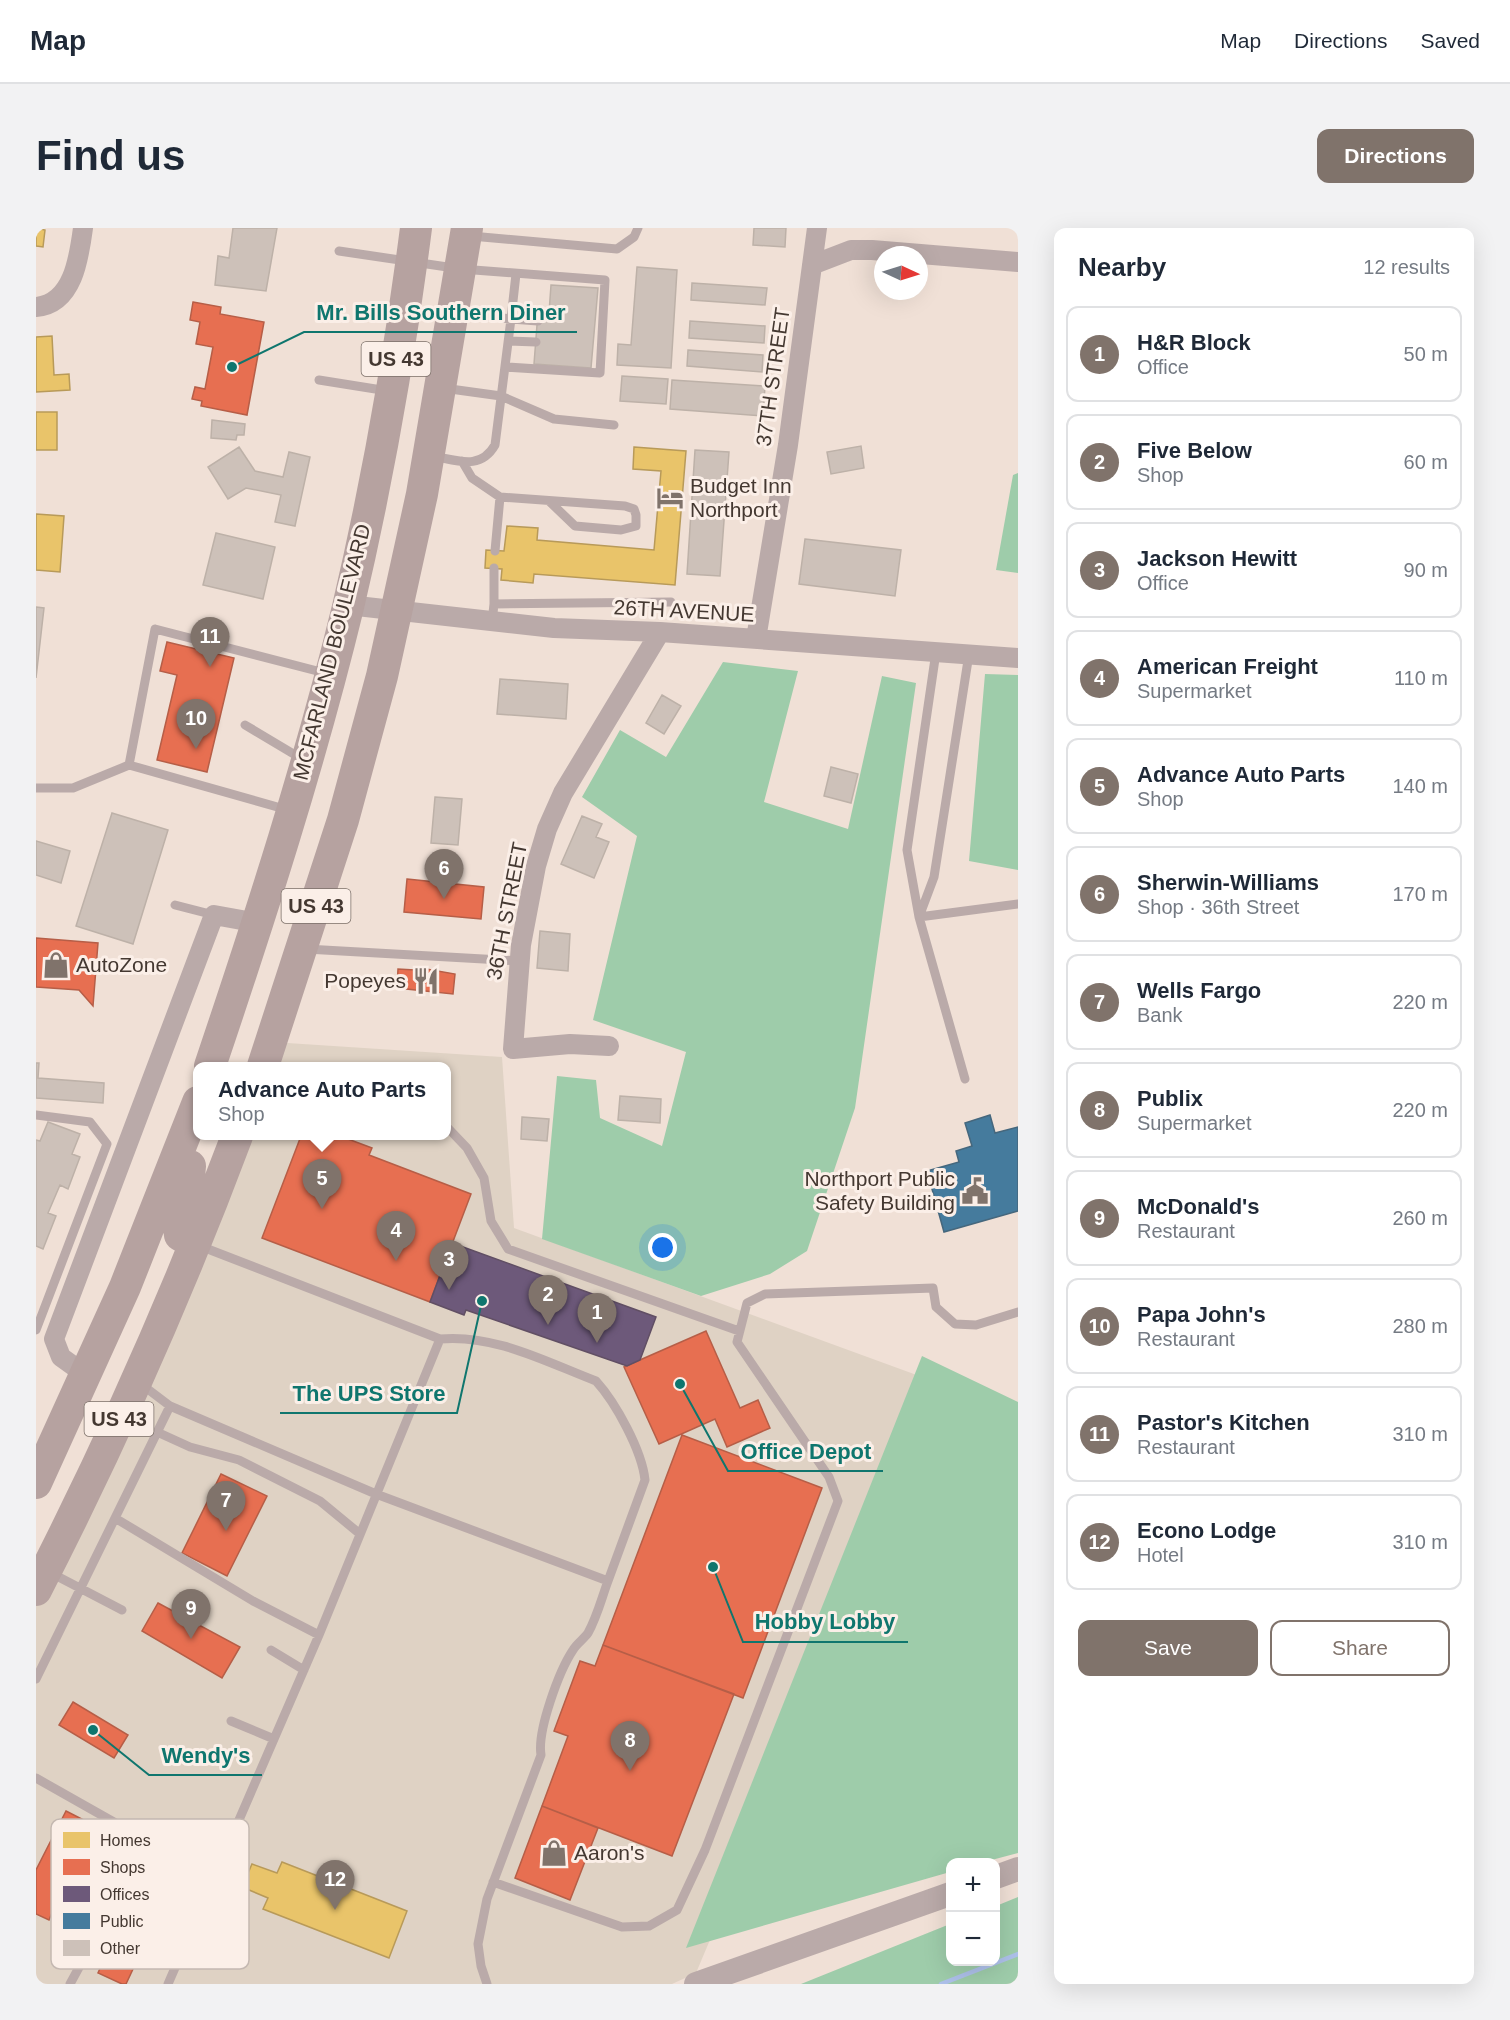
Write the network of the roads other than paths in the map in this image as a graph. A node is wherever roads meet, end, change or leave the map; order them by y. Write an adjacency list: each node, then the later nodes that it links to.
1 (83, 228): 12 (street)
2 (416, 228): 7 (highway, MCFARLAND BOULEVARD / US 43)
3 (638, 228): 5 (lane)
4 (817, 228): 9 (street, 37TH STREET)
5 (467, 232): 10 (highway, US 43)
6 (339, 251): 7 (lane)
7 (411, 260): 10 (lane); 21 (highway, MCFARLAND BOULEVARD / US 43)
8 (1018, 262): 9 (street)
9 (812, 265): 35 (street, 37TH STREET)
10 (461, 269): 11 (lane); 13 (highway, US 43)
11 (516, 274): 14 (lane); 18 (lane)
12 (36, 307)
13 (454, 313): 14 (lane); 20 (highway, US 43)
14 (511, 319): 15 (lane); 16 (lane)
15 (538, 321)
16 (509, 341): 17 (lane); 18 (lane)
17 (536, 342)
18 (506, 368): 22 (lane)
19 (319, 380): 21 (lane)
20 (441, 387): 22 (lane); 24 (highway, US 43)
21 (390, 391): 31 (highway, MCFARLAND BOULEVARD / US 43)
22 (501, 396): 23 (lane); 25 (lane)
23 (614, 425)
24 (429, 455): 25 (lane); 32 (highway, US 43)
25 (462, 461): 26 (lane)
26 (500, 497): 27 (lane); 28 (lane)
27 (549, 501): 27 (lane)
28 (495, 551)
29 (494, 568): 33 (lane)
30 (671, 602): 33 (lane)
31 (348, 605): 32 (street, 26TH AVENUE); 39 (highway, MCFARLAND BOULEVARD / US 43)
32 (397, 611): 33 (street, 26TH AVENUE); 50 (highway, US 43)
33 (493, 613): 34 (street, 26TH AVENUE)
34 (660, 632): 35 (street, 26TH AVENUE); 51 (street, 36TH STREET)
35 (756, 639): 36 (street, 26TH AVENUE)
36 (936, 652): 37 (street, 26TH AVENUE); 48 (lane)
37 (969, 654): 38 (street, 26TH AVENUE); 48 (lane)
38 (1018, 658)
39 (330, 675): 41 (highway, MCFARLAND BOULEVARD / US 43); 42 (lane)
40 (245, 725): 41 (lane)
41 (307, 762): 44 (highway, MCFARLAND BOULEVARD / US 43)
42 (129, 765): 43 (lane); 44 (lane)
43 (36, 789)
44 (293, 812): 49 (highway, MCFARLAND BOULEVARD / US 43)
45 (1018, 904): 48 (lane)
46 (175, 905): 47 (lane)
47 (214, 915): 49 (street); 63 (street)
48 (919, 917): 55 (lane)
49 (258, 923): 53 (highway, MCFARLAND BOULEVARD / US 43)
50 (302, 949): 51 (lane); 54 (highway, US 43)
51 (519, 961): 52 (street, 36TH STREET)
52 (609, 1046)
53 (211, 1062)
54 (268, 1062)
55 (964, 1079)
56 (36, 1115): 63 (lane)
57 (193, 1115): 60 (highway); 65 (highway, US 43)
58 (451, 1130): 62 (lane)
59 (235, 1140): 60 (highway, US 43)
60 (195, 1244): 64 (lane); 66 (highway, US 43)
61 (1018, 1312): 62 (lane)
62 (739, 1331): 88 (lane)
63 (42, 1334): 65 (street)
64 (440, 1339): 70 (lane); 74 (lane)
65 (86, 1375): 69 (highway, US 43)
66 (136, 1381): 67 (lane); 73 (highway, US 43)
67 (170, 1406): 68 (lane); 70 (lane)
68 (157, 1432): 71 (lane); 72 (lane)
69 (36, 1484)
70 (376, 1494): 72 (lane); 74 (lane)
71 (115, 1518): 75 (lane); 77 (lane)
72 (360, 1534): 77 (lane)
73 (41, 1580): 75 (lane)
74 (608, 1581): 88 (lane)
75 (80, 1590): 76 (lane); 80 (lane)
76 (122, 1610)
77 (319, 1635): 79 (lane)
78 (271, 1650): 79 (lane)
79 (304, 1670): 82 (lane)
80 (36, 1679)
81 (231, 1721): 82 (lane)
82 (274, 1739): 85 (lane)
83 (36, 1778): 84 (lane)
84 (108, 1819)
85 (239, 1819)
86 (1018, 1869): 87 (street)
87 (1000, 1876)
88 (493, 1882): 92 (lane)
89 (946, 1896): 95 (street)
90 (78, 1969): 93 (lane)
91 (174, 1969): 94 (lane)
92 (486, 1983)
93 (70, 1984)
94 (168, 1984)
95 (696, 1984)

